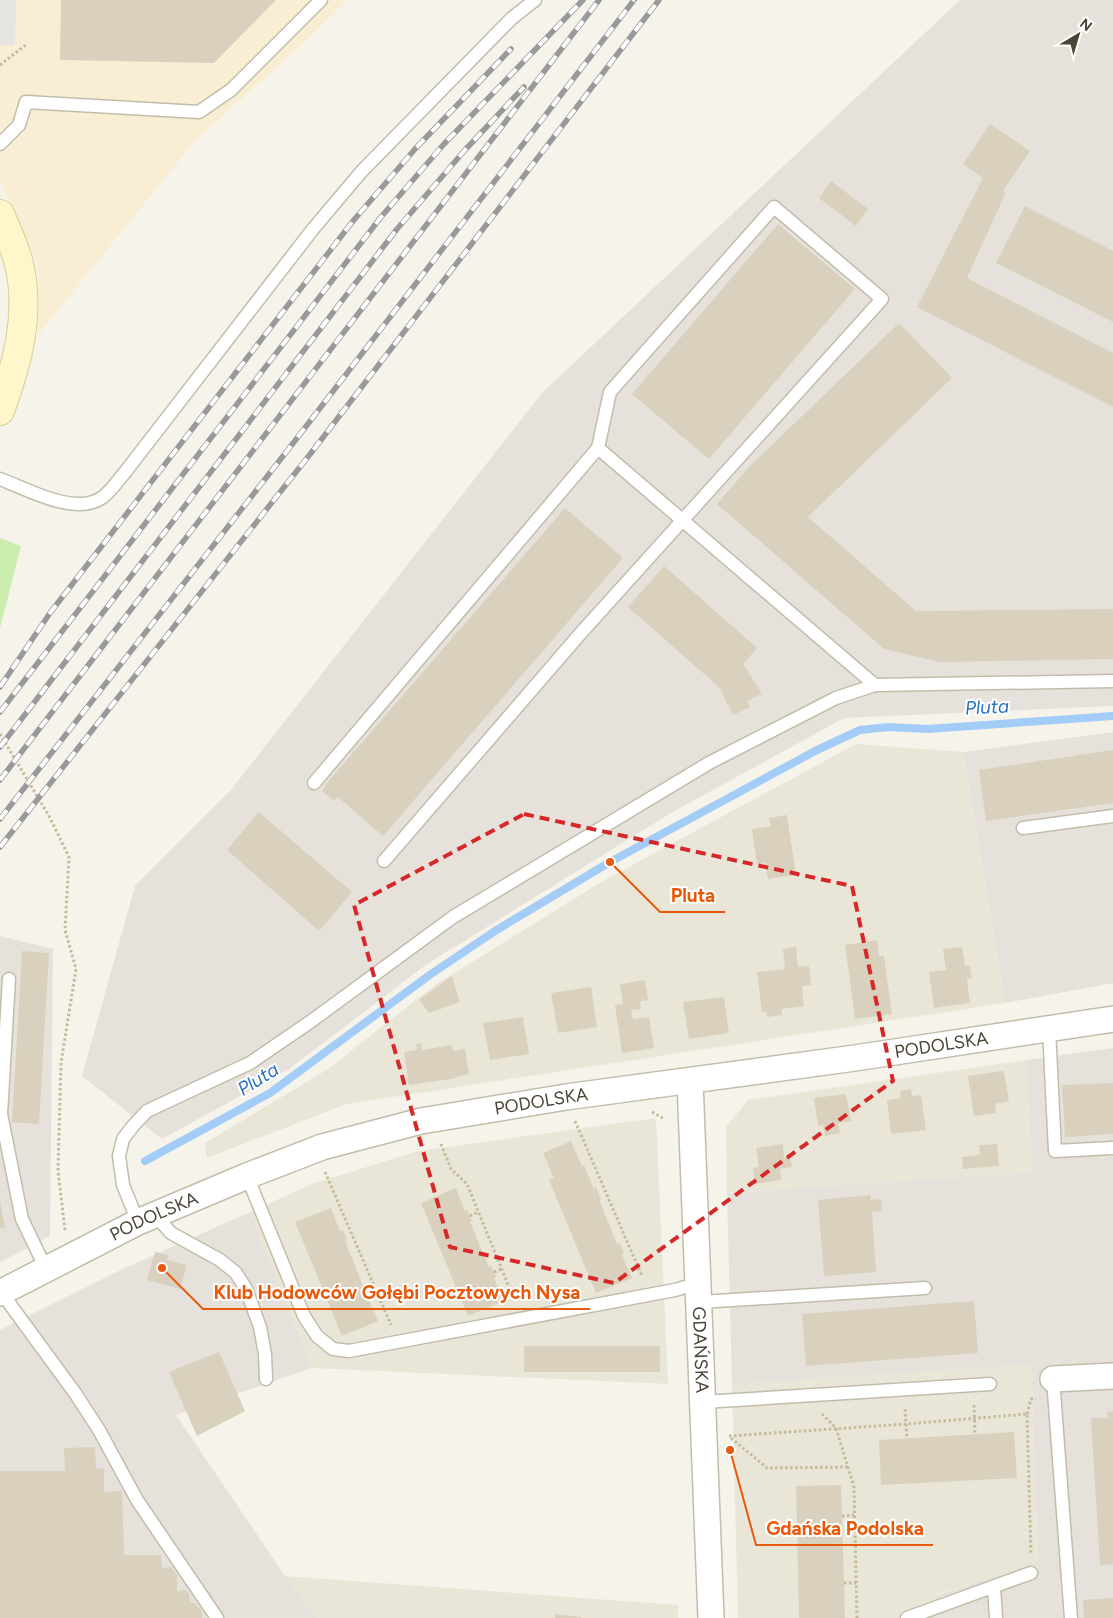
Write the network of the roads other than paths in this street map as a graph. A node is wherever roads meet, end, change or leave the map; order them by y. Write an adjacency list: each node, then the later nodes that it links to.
1 (321, 0): 3 (lane)
2 (535, 0): 7 (lane)
3 (0, 144)
4 (0, 214): 5 (main road)
5 (0, 411)
6 (598, 448): 8 (lane); 8 (lane); 11 (lane)
7 (0, 478)
8 (682, 519): 10 (lane); 14 (lane)
9 (1113, 681): 10 (lane)
10 (875, 685): 21 (lane)
11 (314, 783)
12 (1113, 816): 13 (lane)
13 (1023, 828)
14 (384, 861)
15 (10, 979): 22 (lane)
16 (1113, 1019): 17 (street, PODOLSKA)
17 (1049, 1029): 18 (street, PODOLSKA); 19 (lane)
18 (690, 1081): 20 (street, PODOLSKA); 25 (street, GDAŃSKA)
19 (1113, 1148)
20 (248, 1176): 21 (street, PODOLSKA); 25 (lane)
21 (147, 1219): 22 (street, PODOLSKA); 27 (lane)
22 (46, 1269): 24 (street, PODOLSKA)
23 (925, 1288): 25 (lane)
24 (0, 1292): 33 (lane)
25 (699, 1292): 30 (street, GDAŃSKA)
26 (1113, 1376): 28 (street)
27 (266, 1379)
28 (1053, 1379): 37 (lane)
29 (990, 1384): 30 (lane)
30 (703, 1402): 34 (street, GDAŃSKA)
31 (1031, 1573): 32 (lane)
32 (994, 1587): 35 (lane); 36 (lane)
33 (217, 1618)
34 (710, 1618)
35 (907, 1618)
36 (996, 1618)
37 (1071, 1618)

